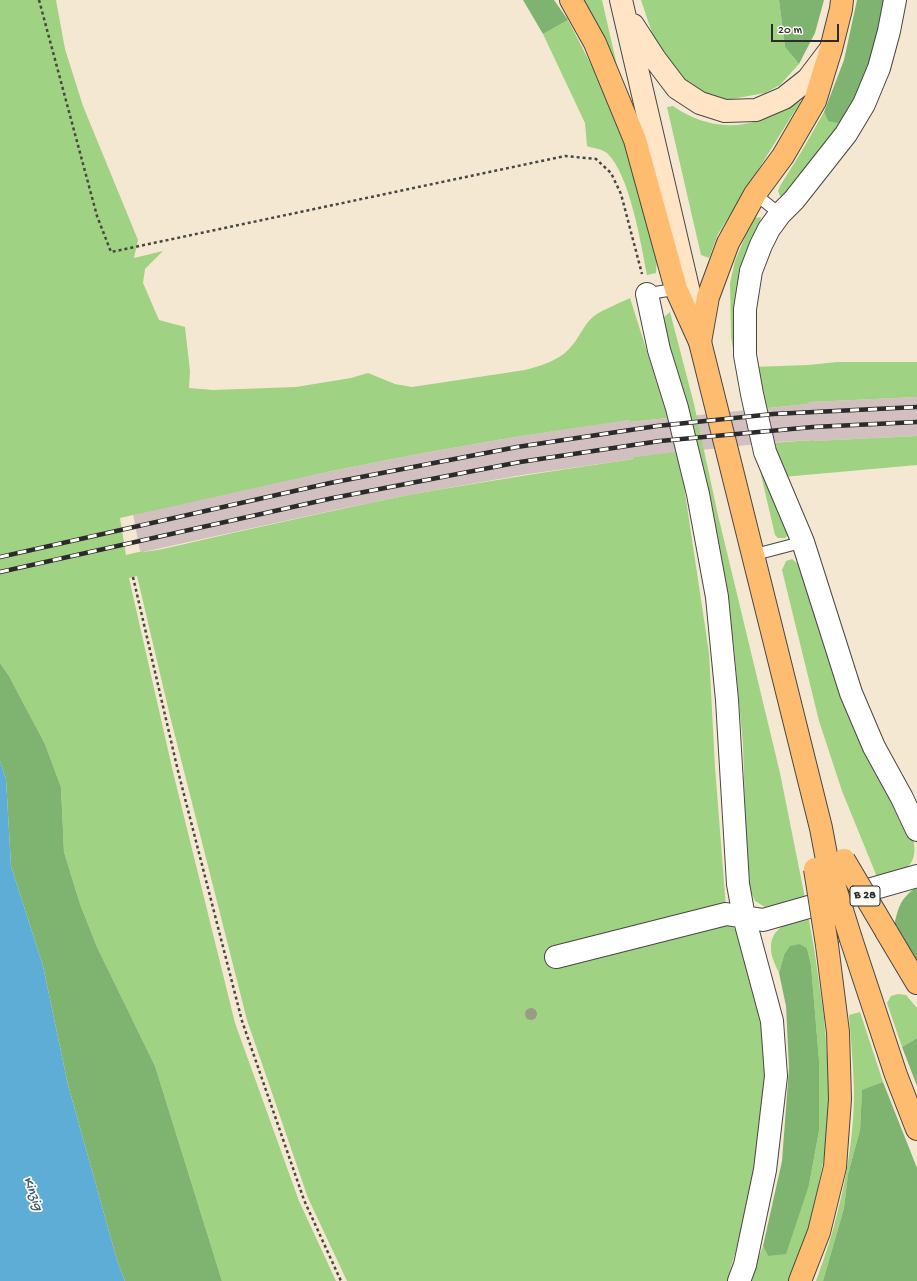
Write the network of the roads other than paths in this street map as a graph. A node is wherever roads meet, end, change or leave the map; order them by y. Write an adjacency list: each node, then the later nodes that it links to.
1 (571, 0): 8 (main road)
2 (842, 0): 5 (main road)
3 (895, 0): 7 (street)
4 (622, 5): 5 (main road); 10 (main road)
5 (831, 49): 6 (main road)
6 (755, 194): 7 (lane); 10 (main road)
7 (780, 214): 11 (street)
8 (676, 288): 9 (lane); 10 (main road)
9 (647, 294): 17 (street)
10 (700, 342): 12 (main road)
11 (803, 542): 12 (lane); 14 (street)
12 (754, 555): 13 (main road)
13 (821, 828): 15 (main road, B 28); 15 (main road, B 28)
14 (917, 830)
15 (829, 865): 19 (main road, B 28, bridge); 20 (main road, B 28, bridge); 22 (main road, B 28, bridge)
16 (917, 876): 17 (street)
17 (744, 916): 18 (street); 21 (street)
18 (556, 957)
19 (917, 983)
20 (917, 1129)
21 (739, 1281)
22 (800, 1281)

